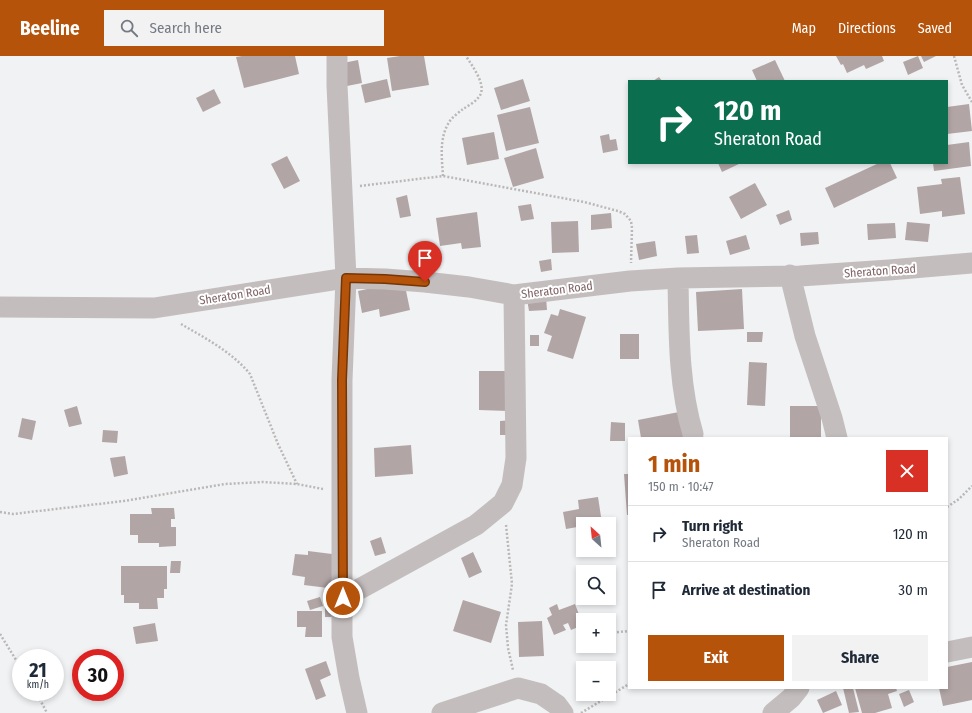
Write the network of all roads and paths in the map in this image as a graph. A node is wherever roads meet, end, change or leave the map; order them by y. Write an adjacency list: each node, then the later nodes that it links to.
1 (337, 56): 6 (street)
2 (466, 56): 5 (path)
3 (954, 56): 4 (path)
4 (972, 102)
5 (443, 176): 6 (path); 11 (path)
6 (343, 188): 9 (street)
7 (972, 263): 8 (street, Sheraton Road)
8 (790, 275): 10 (street, Sheraton Road); 16 (street)
9 (346, 278): 12 (street, Sheraton Road); 13 (street, Sheraton Road); 19 (street)
10 (678, 278): 11 (street, Sheraton Road); 15 (street)
11 (630, 281): 12 (street, Sheraton Road)
12 (514, 295): 20 (street)
13 (0, 307)
14 (179, 323): 17 (path)
15 (692, 434)
16 (837, 437)
17 (297, 484): 19 (path); 22 (path)
18 (972, 486): 21 (path)
19 (342, 493): 23 (street)
20 (503, 503): 23 (street); 31 (path)
21 (948, 506)
22 (0, 512)
23 (343, 598): 35 (street)
24 (628, 631): 25 (path)
25 (616, 632)
26 (0, 634): 29 (path)
27 (972, 647): 28 (street)
28 (948, 652)
29 (12, 653)
30 (628, 685): 38 (path)
31 (518, 688): 36 (street); 37 (street)
32 (799, 689): 39 (street)
33 (41, 701): 34 (path)
34 (47, 713)
35 (357, 713)
36 (442, 713)
37 (563, 713)
38 (580, 713)
39 (773, 713)

